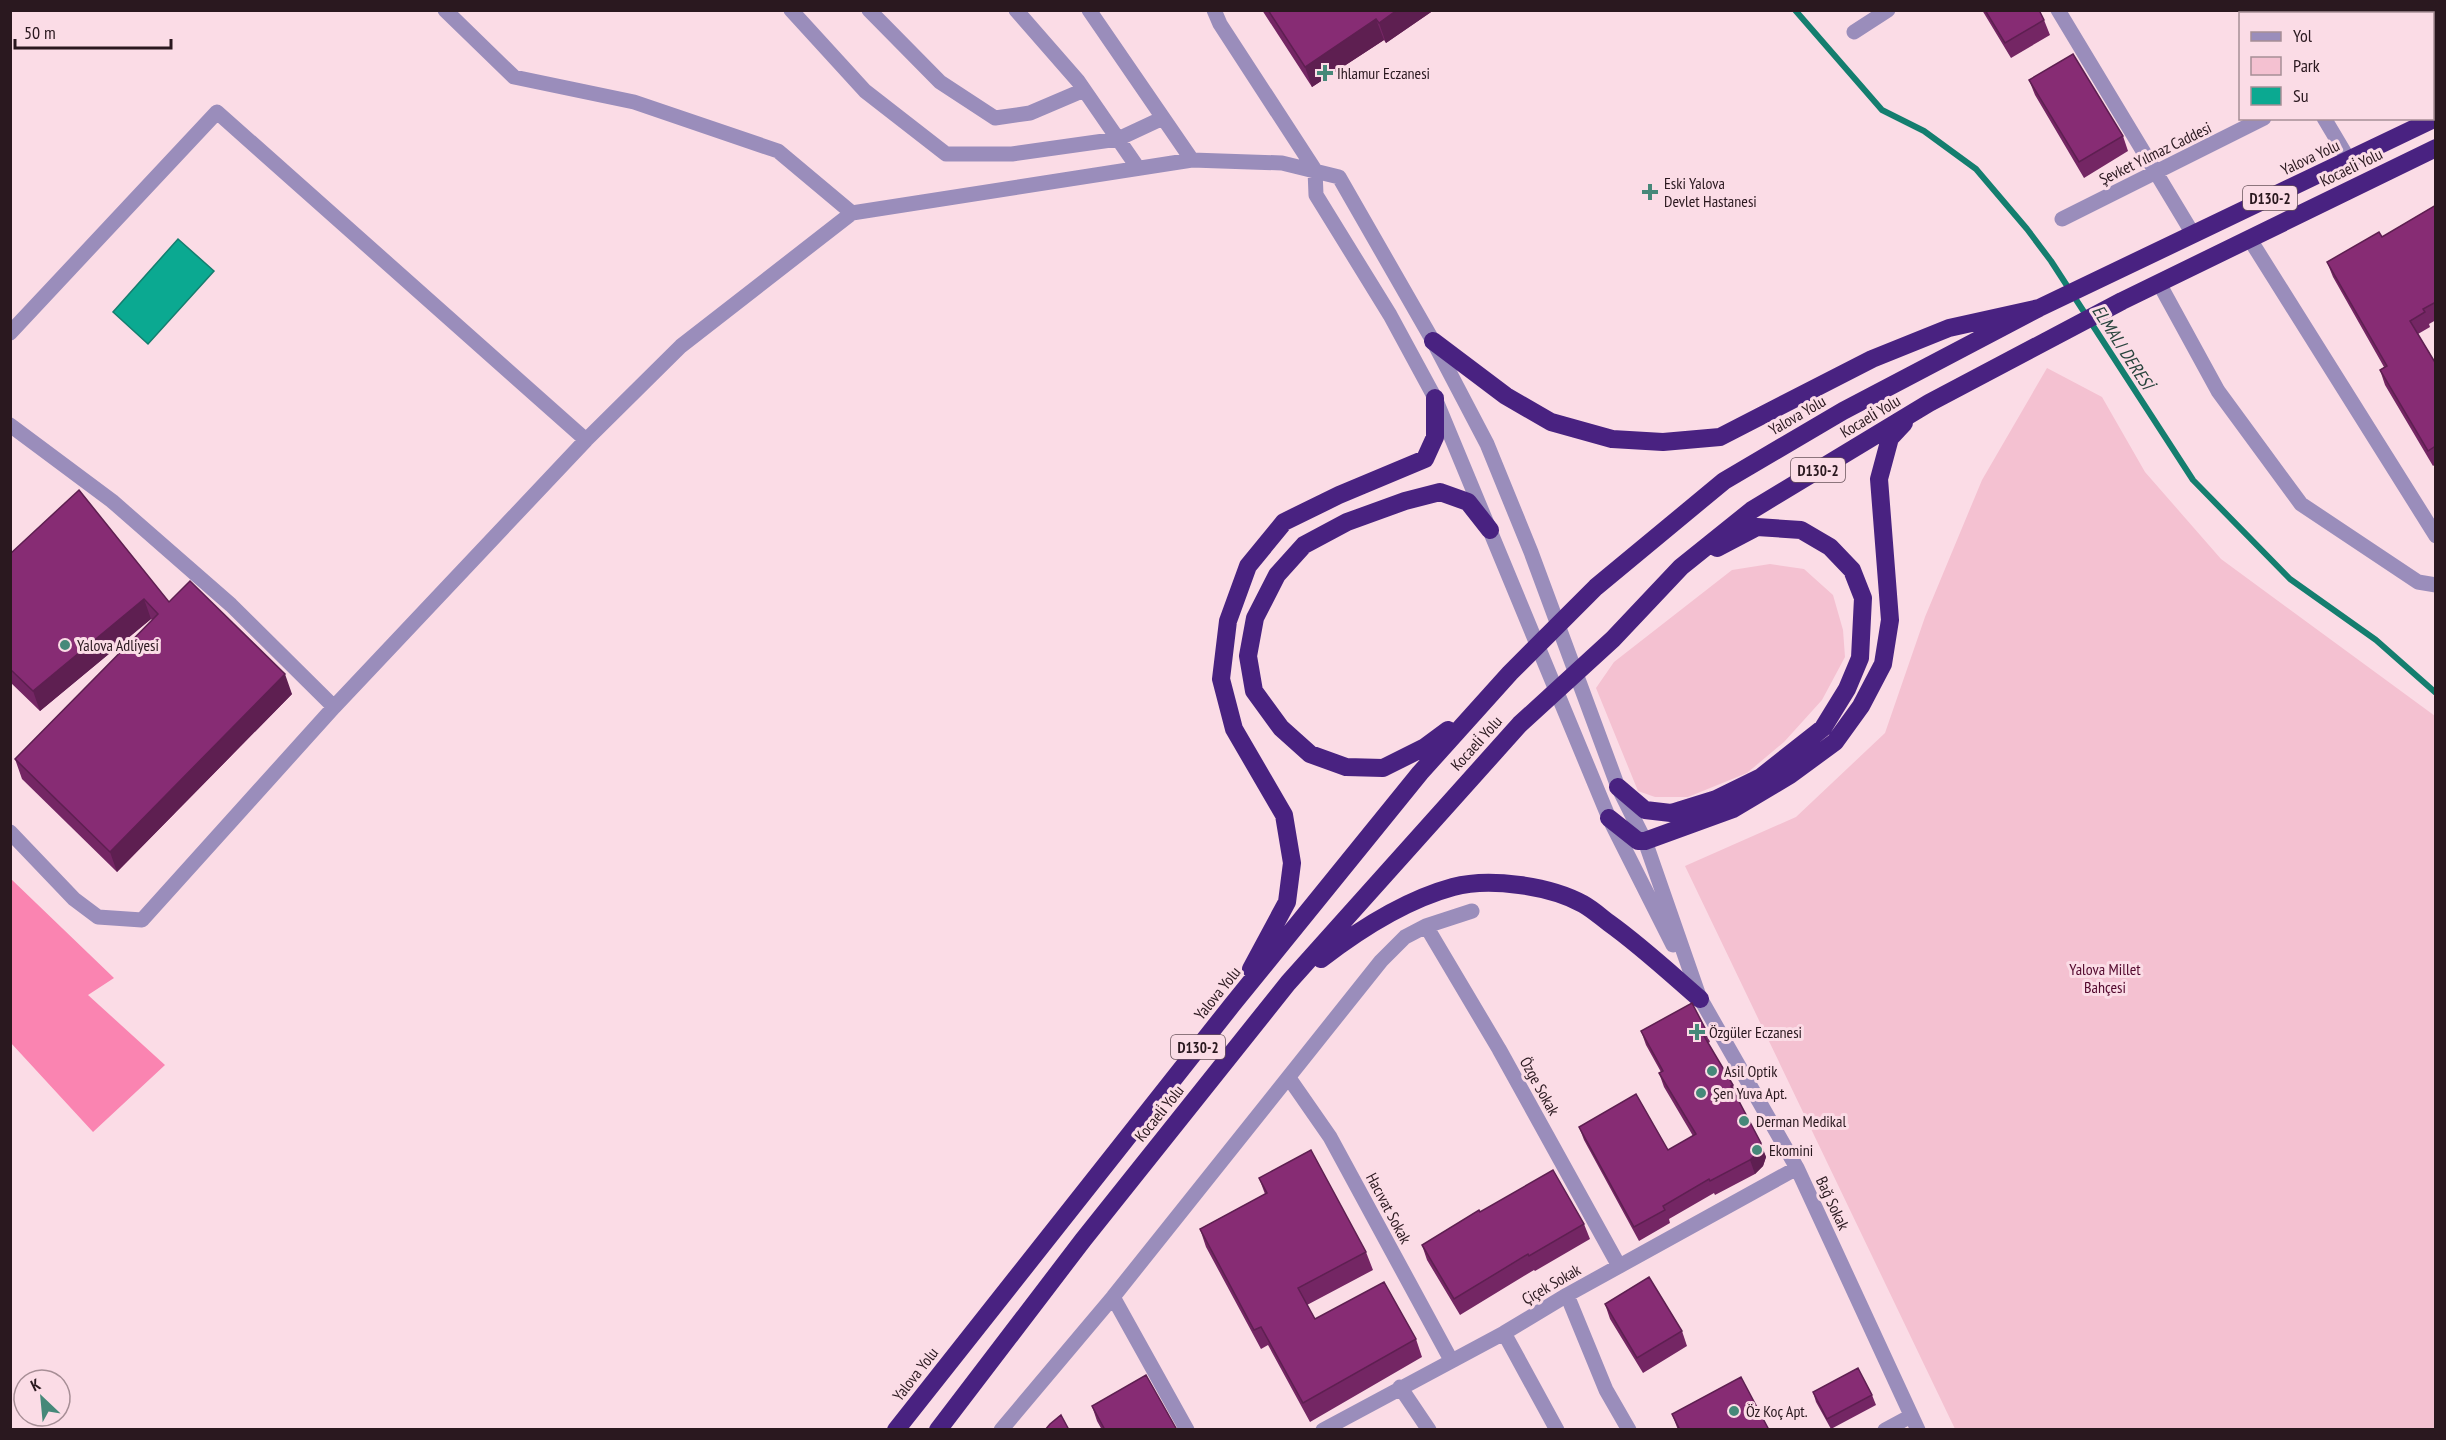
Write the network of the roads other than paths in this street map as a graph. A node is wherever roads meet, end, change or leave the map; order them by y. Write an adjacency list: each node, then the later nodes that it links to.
1 (445, 10): 22 (street)
2 (791, 10): 15 (street)
3 (869, 10): 10 (street)
4 (1016, 10): 10 (street)
5 (1089, 10): 11 (street)
6 (1214, 10): 20 (street)
7 (1888, 10): 9 (street)
8 (2058, 10): 21 (street)
9 (1854, 32)
10 (1084, 90): 15 (street)
11 (1163, 118): 15 (street); 17 (street)
12 (2260, 120): 21 (street, Şevket Yılmaz Caddesi)
13 (2325, 120): 18 (street)
14 (2432, 120): 18 (highway, Yalova Yolu / D130-2)
15 (1118, 140): 19 (street)
16 (2436, 148): 25 (highway, Kocaeli̇ Yolu / D130-2)
17 (1192, 160): 19 (street); 20 (street)
18 (2349, 160): 24 (highway, Yalova Yolu / D130-2)
19 (1138, 168): 22 (street)
20 (1315, 170): 29 (street); 30 (street)
21 (2158, 173): 23 (street, Şevket Yılmaz Caddesi); 24 (street)
22 (852, 213): 33 (street)
23 (2062, 219)
24 (2193, 234): 27 (highway, Yalova Yolu / D130-2)
25 (2249, 238): 26 (highway, Kocaeli̇ Yolu / D130-2); 35 (street)
26 (2160, 285): 31 (highway, Kocaeli̇ Yolu / D130-2); 37 (street)
27 (2039, 308): 29 (highway); 39 (highway, Yalova Yolu / D130-2)
28 (10, 333): 33 (street)
29 (1433, 341): 40 (street)
30 (1435, 398): 34 (street); 48 (highway)
31 (1929, 404): 36 (highway, Kocaeli̇ Yolu / D130-2); 43 (highway)
32 (10, 425): 38 (street)
33 (586, 440): 38 (street)
34 (1490, 530): 39 (highway); 41 (street)
35 (2436, 536)
36 (1681, 567): 40 (highway); 46 (highway, Kocaeli̇ Yolu / D130-2)
37 (2436, 585)
38 (334, 707): 42 (street)
39 (1479, 707): 48 (highway, Yalova Yolu / D130-2)
40 (1618, 787): 43 (street)
41 (1609, 818): 43 (highway); 47 (street)
42 (10, 832)
43 (1646, 841): 47 (street)
44 (1472, 911): 45 (street)
45 (1426, 926): 49 (street); 51 (street, Özge Sokak)
46 (1288, 983): 47 (highway); 59 (highway, Kocaeli̇ Yolu / D130-2)
47 (1700, 999): 50 (street, Bağ Sokak)
48 (1232, 1005): 58 (highway, Yalova Yolu / D130-2)
49 (1288, 1078): 53 (street); 55 (street, Hacıvat Sokak)
50 (1797, 1168): 51 (street, Çiçek Sokak); 57 (street, Bağ Sokak)
51 (1619, 1266): 52 (street, Çiçek Sokak)
52 (1567, 1295): 54 (street, Çiçek Sokak); 65 (street)
53 (1113, 1297): 60 (street); 61 (street)
54 (1504, 1333): 55 (street, Çiçek Sokak); 64 (street)
55 (1451, 1360): 56 (street, Çiçek Sokak)
56 (1400, 1387): 62 (street, Çiçek Sokak); 63 (street)
57 (1915, 1423): 66 (street)
58 (896, 1430)
59 (938, 1430)
60 (1001, 1430)
61 (1187, 1430)
62 (1323, 1430)
63 (1429, 1430)
64 (1557, 1430)
65 (1629, 1430)
66 (1885, 1430)

